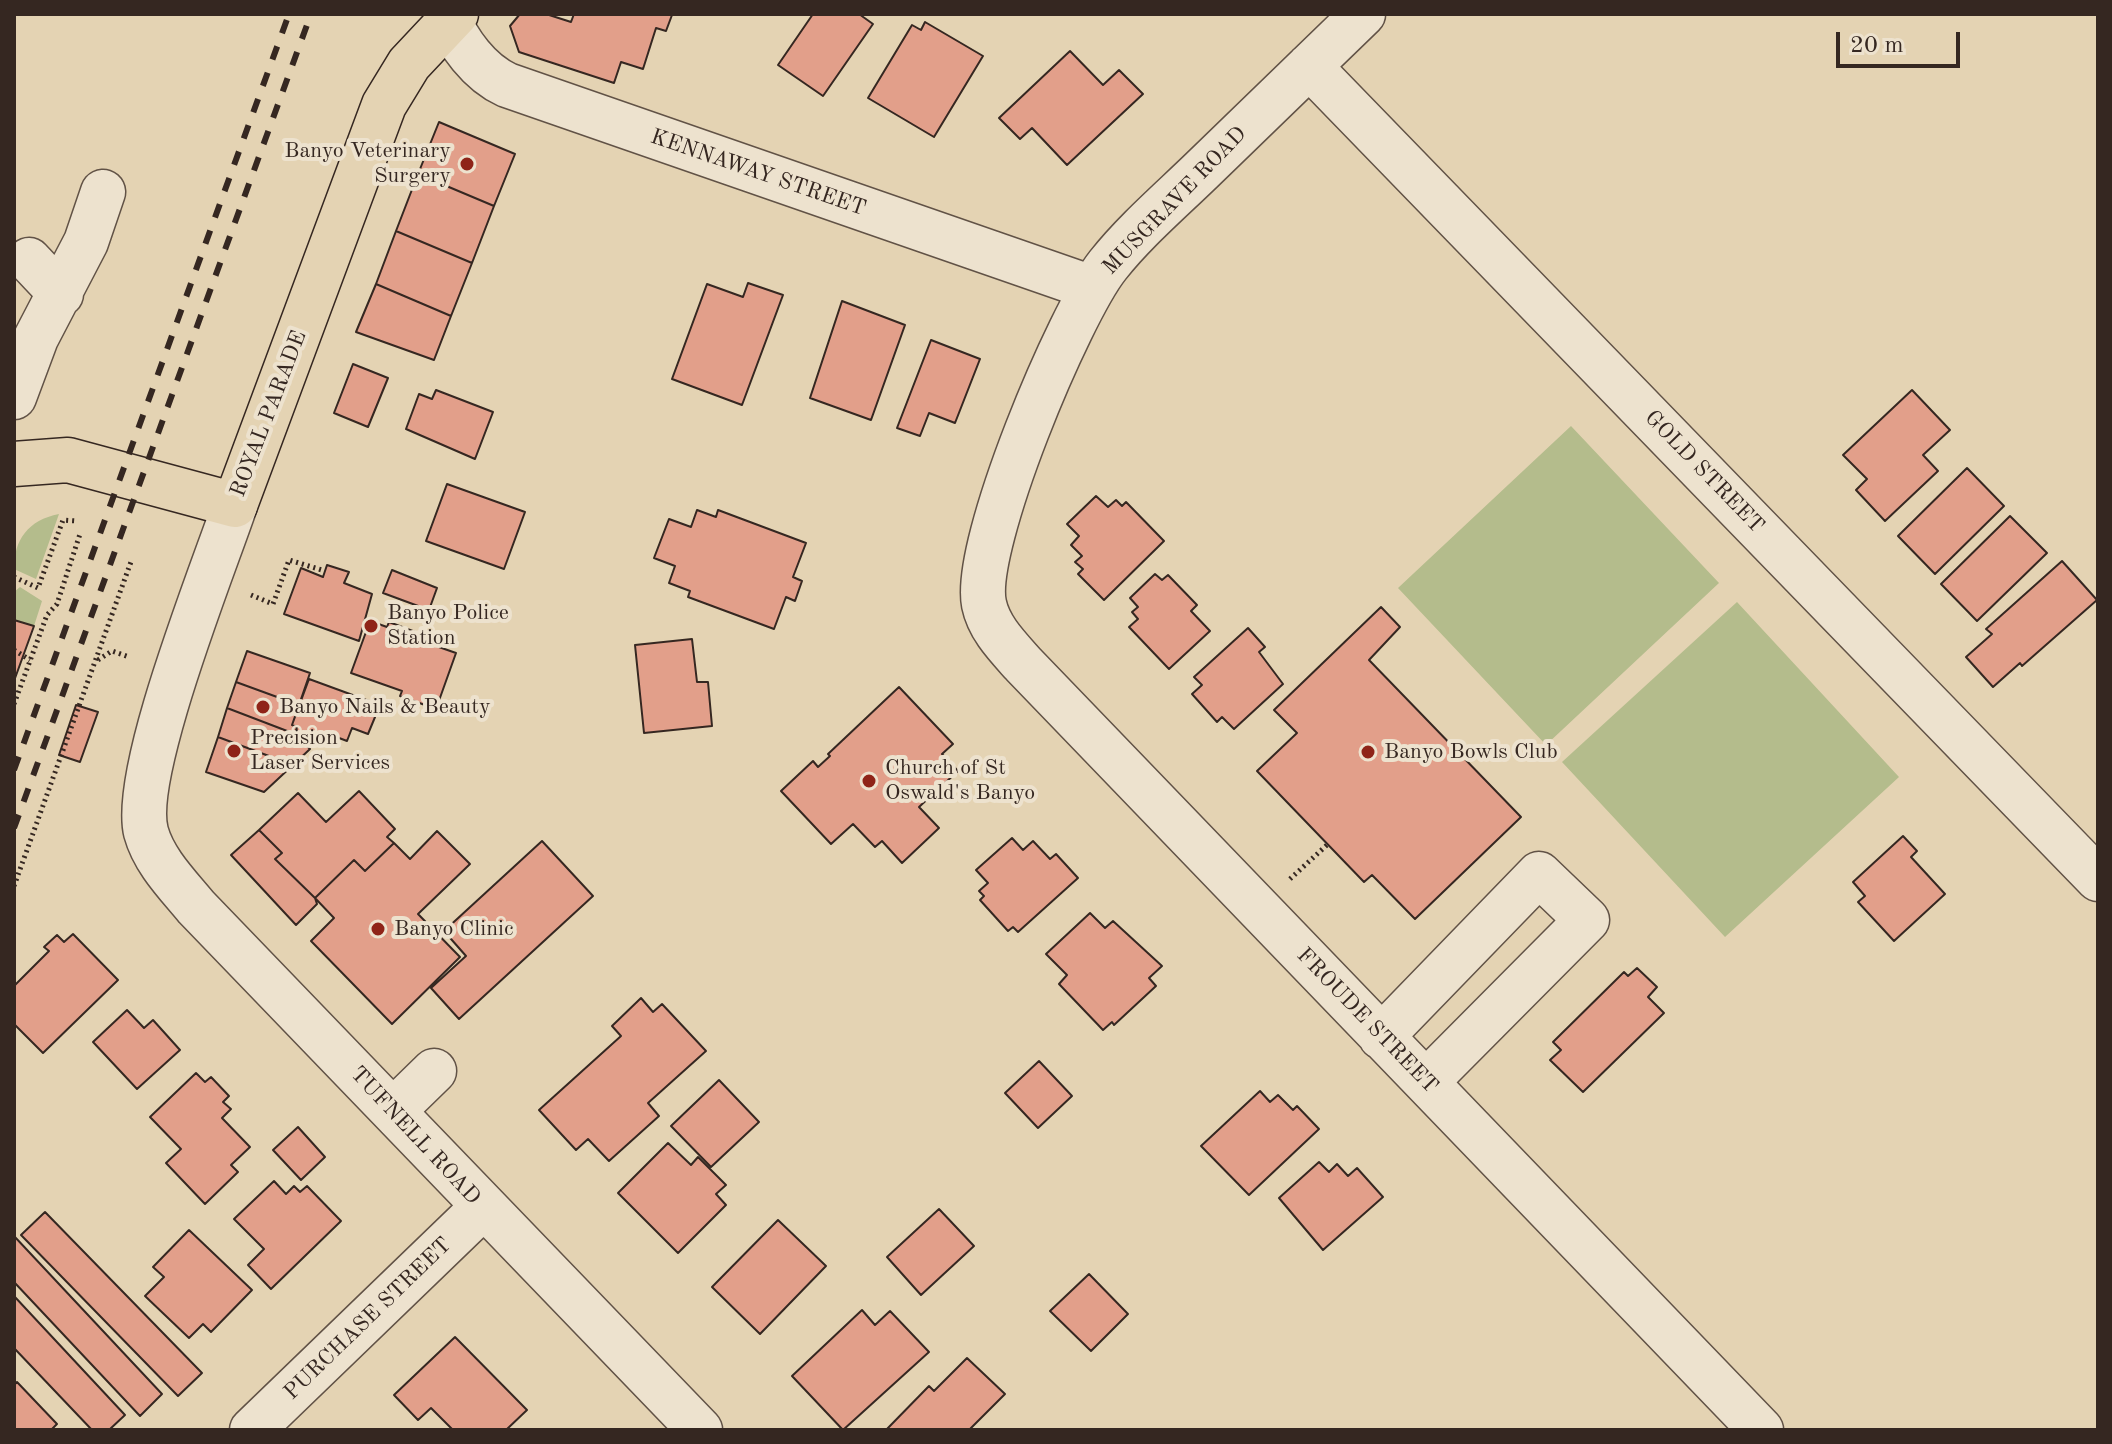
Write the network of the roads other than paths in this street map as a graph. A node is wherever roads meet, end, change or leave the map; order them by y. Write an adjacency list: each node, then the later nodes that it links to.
1 (1363, 14): 3 (street, MUSGRAVE ROAD)
2 (450, 16): 6 (street, KENNAWAY STREET); 10 (main road, ROYAL PARADE)
3 (1309, 66): 6 (street, MUSGRAVE ROAD); 13 (street, GOLD STREET)
4 (103, 192): 7 (street)
5 (29, 260): 7 (street)
6 (1092, 288): 11 (street, MUSGRAVE ROAD)
7 (61, 294): 8 (street)
8 (14, 397)
9 (14, 464): 10 (main road)
10 (235, 505): 12 (street, ROYAL PARADE)
11 (984, 604): 14 (street, FROUDE STREET)
12 (146, 830): 17 (street, TUFNELL ROAD)
13 (2098, 879)
14 (1381, 1037): 16 (street, FROUDE STREET); 16 (street)
15 (434, 1071): 17 (street)
16 (1426, 1082): 21 (street, FROUDE STREET)
17 (393, 1111): 18 (street, TUFNELL ROAD)
18 (483, 1207): 19 (street, PURCHASE STREET); 20 (street, TUFNELL ROAD)
19 (252, 1430)
20 (700, 1430)
21 (1761, 1430)

